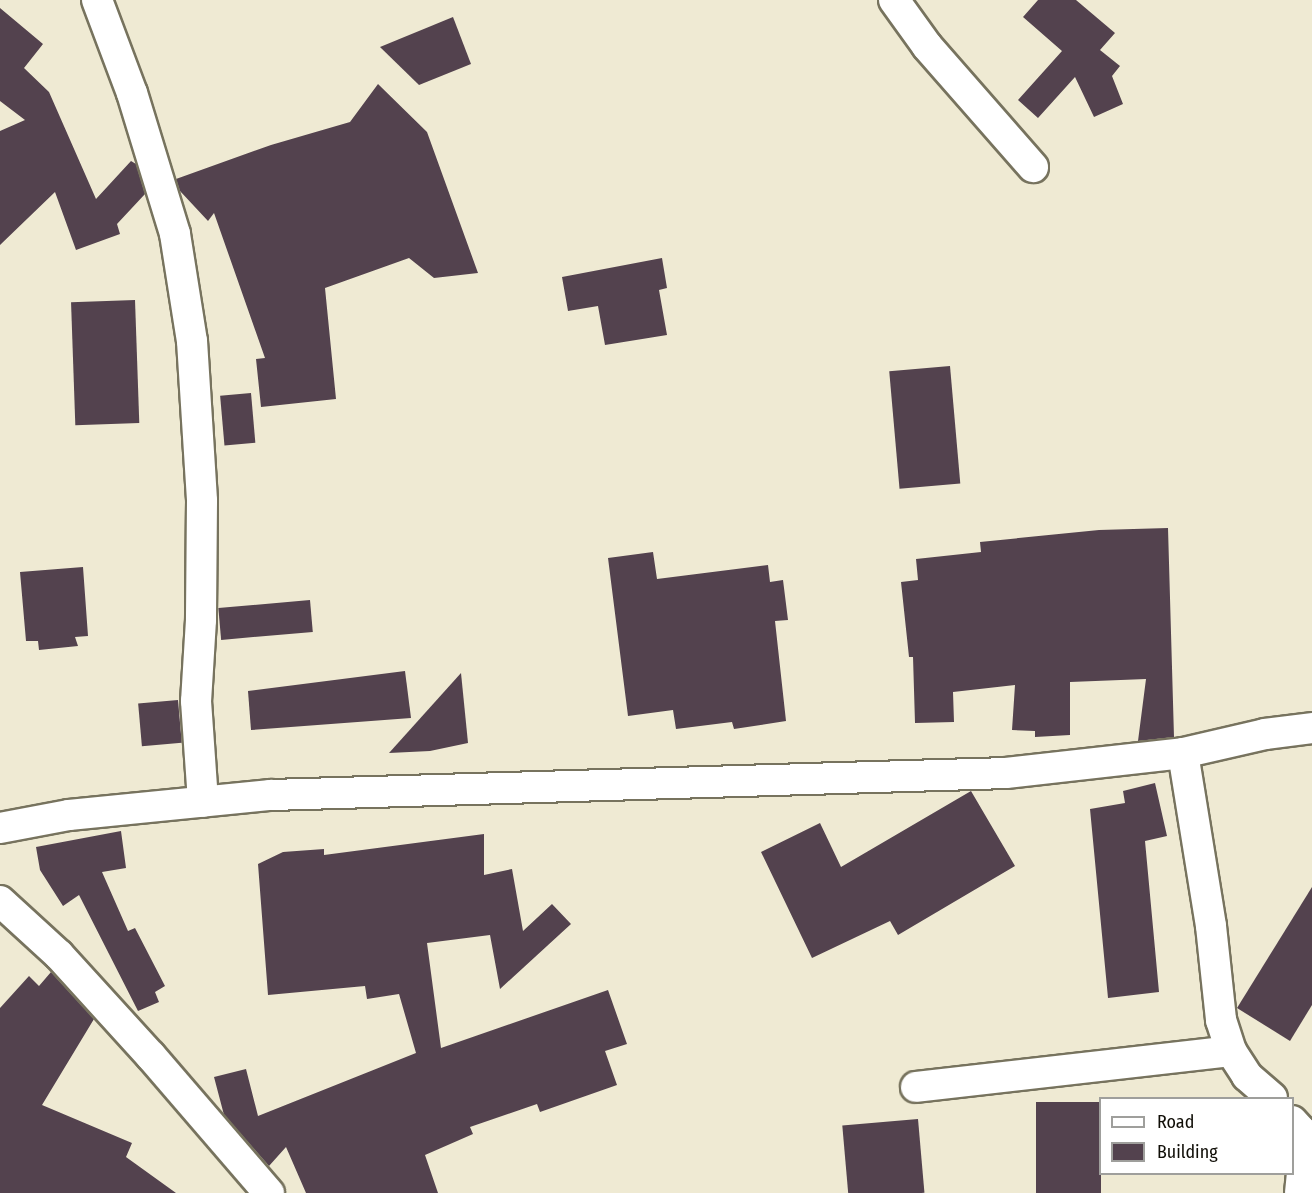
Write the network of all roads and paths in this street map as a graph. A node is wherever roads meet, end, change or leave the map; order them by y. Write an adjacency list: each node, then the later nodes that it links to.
1 (97, 0): 6 (street)
2 (894, 0): 3 (street)
3 (1034, 167)
4 (1312, 728): 5 (street)
5 (1183, 753): 6 (street); 9 (street)
6 (203, 802): 7 (street)
7 (0, 828)
8 (0, 901): 13 (street)
9 (1231, 1051): 10 (street); 11 (street)
10 (916, 1087)
11 (1271, 1097)
12 (1294, 1122): 14 (street)
13 (269, 1193)
14 (1300, 1193)

